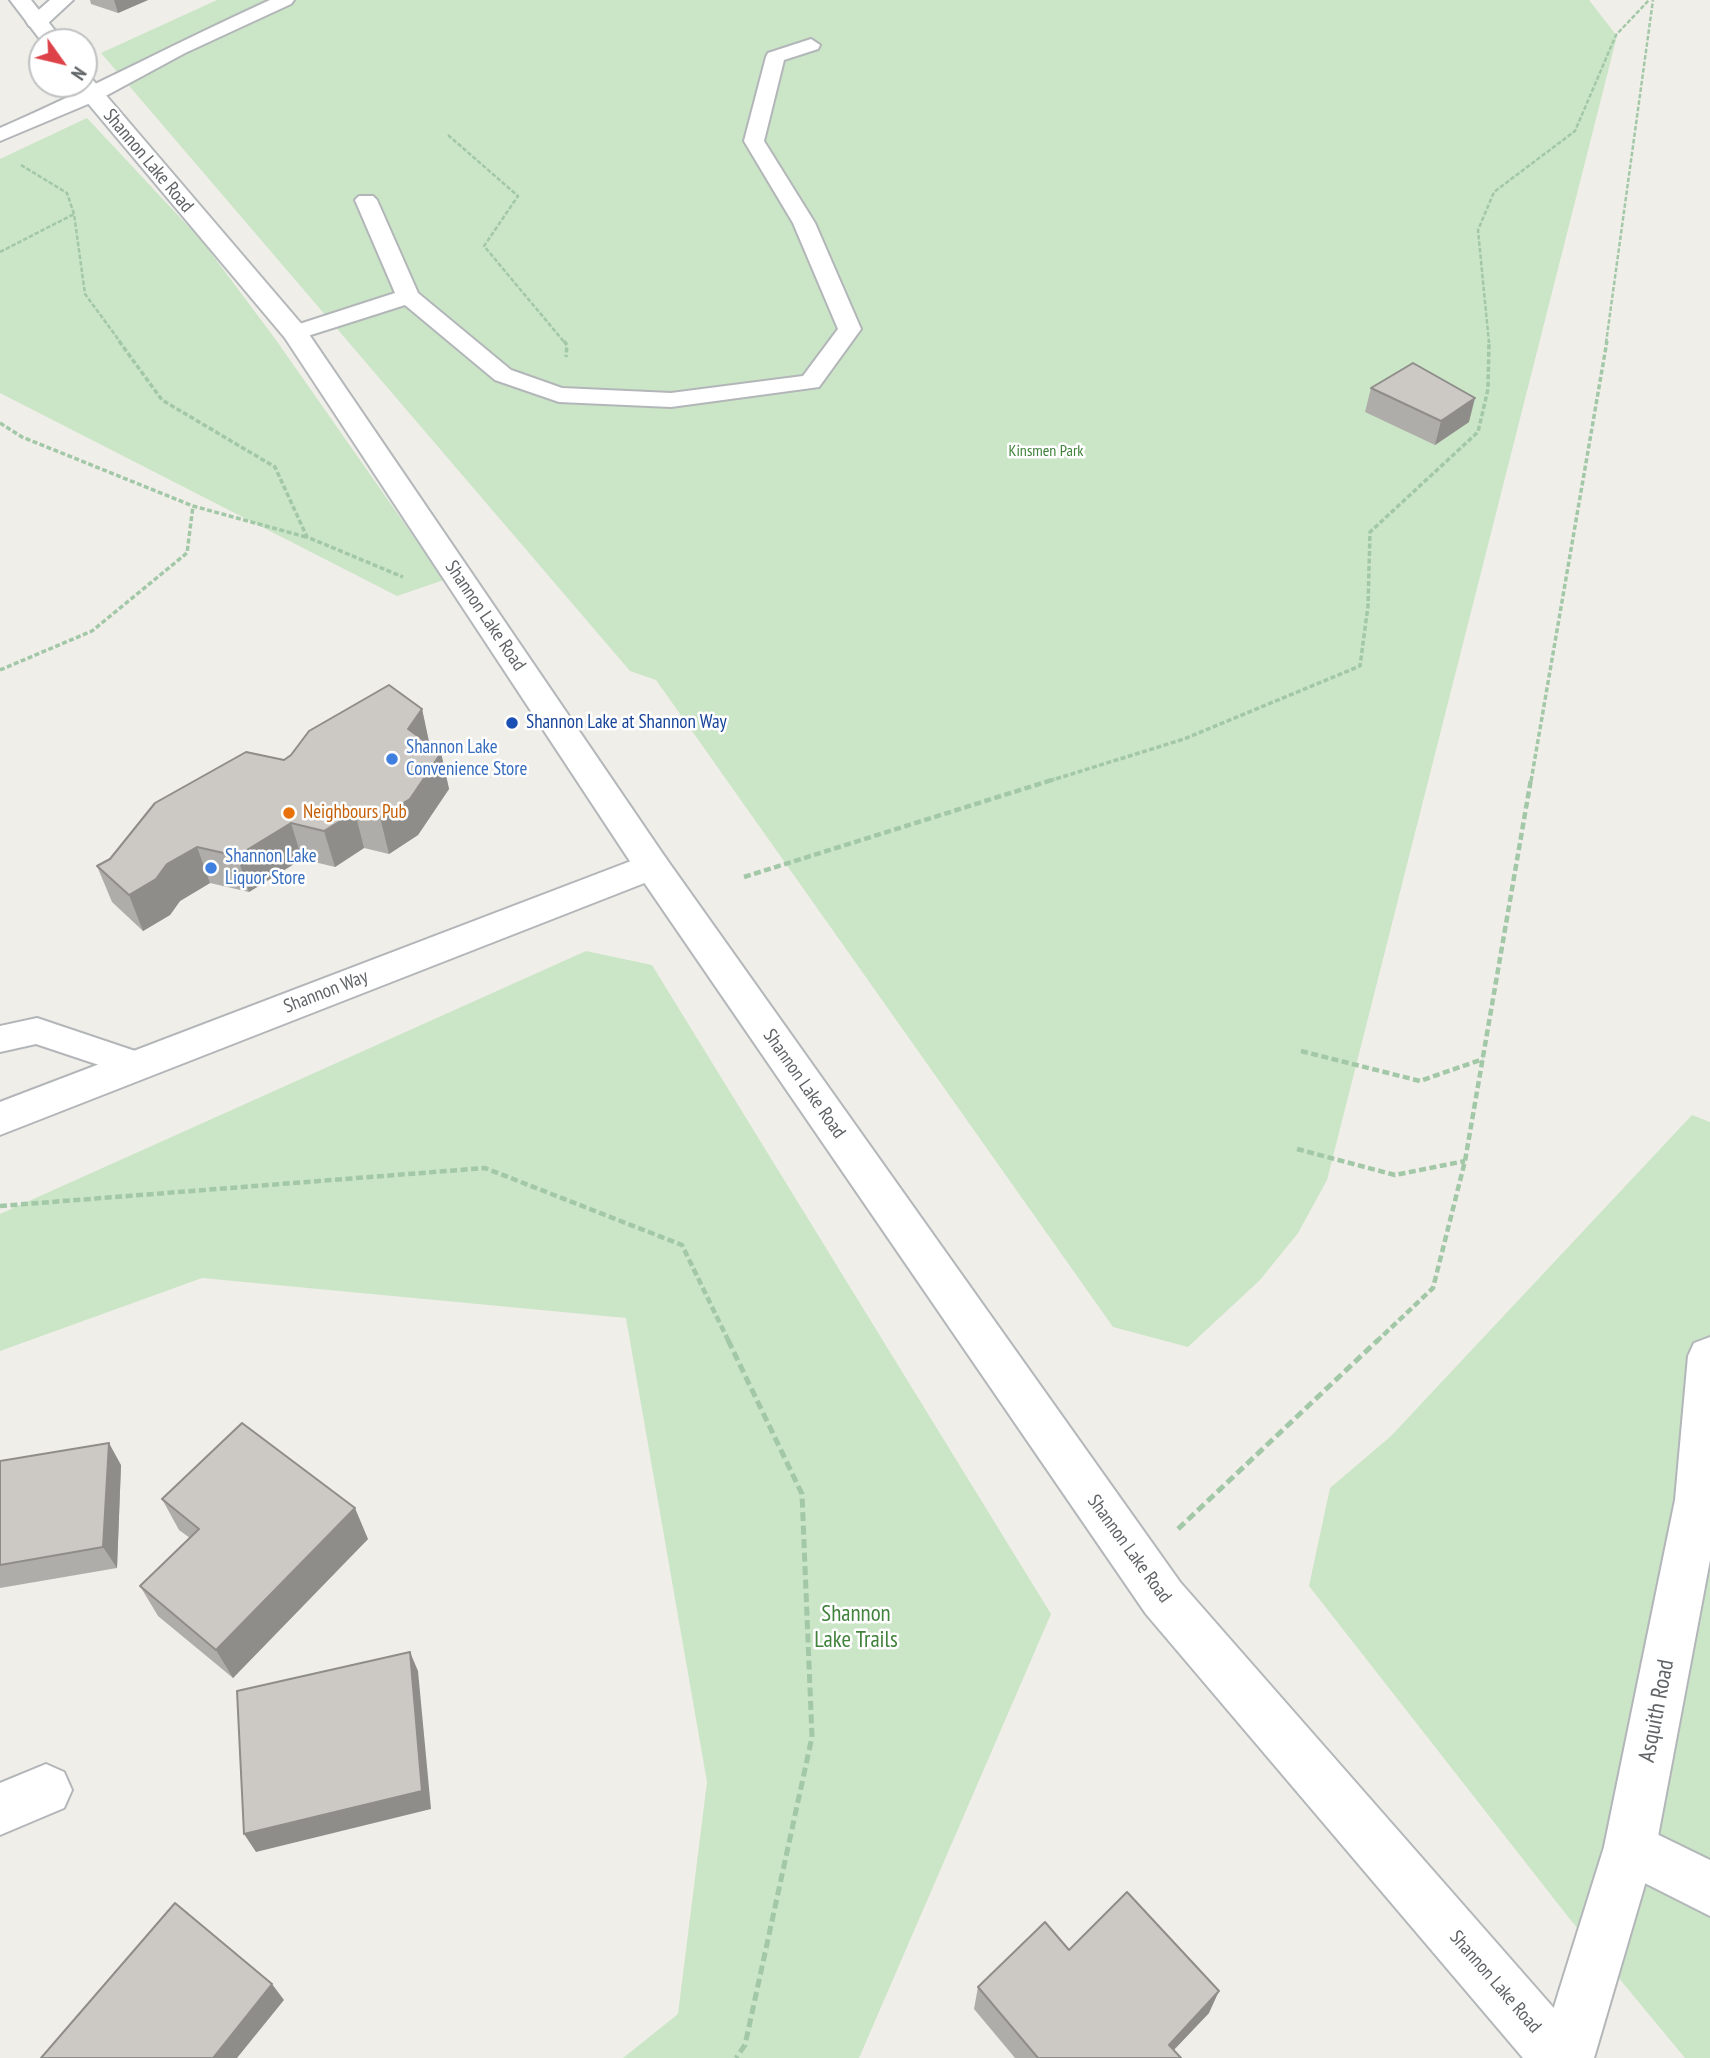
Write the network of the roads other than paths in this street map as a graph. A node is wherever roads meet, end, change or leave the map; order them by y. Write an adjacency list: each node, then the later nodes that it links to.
1 (20, 0): 4 (main road)
2 (63, 0): 4 (main road)
3 (285, 0): 7 (lane)
4 (37, 21): 5 (main road)
5 (42, 28)
6 (811, 45): 12 (lane)
7 (98, 85)
8 (72, 98): 10 (lane)
9 (95, 98): 13 (main road, Shannon Lake Road)
10 (0, 135)
11 (366, 200): 12 (lane)
12 (408, 296): 13 (lane)
13 (295, 333): 14 (main road, Shannon Lake Road)
14 (652, 866): 16 (main road, Shannon Way); 23 (main road, Shannon Lake Road)
15 (0, 1039): 16 (lane)
16 (138, 1065): 17 (main road, Shannon Way)
17 (0, 1119)
18 (1710, 1356): 21 (main road, Asquith Road)
19 (46, 1790): 20 (main road)
20 (0, 1809)
21 (1630, 1847): 22 (main road); 24 (main road, Asquith Road)
22 (1710, 1889)
23 (1560, 2058)
24 (1566, 2058)

